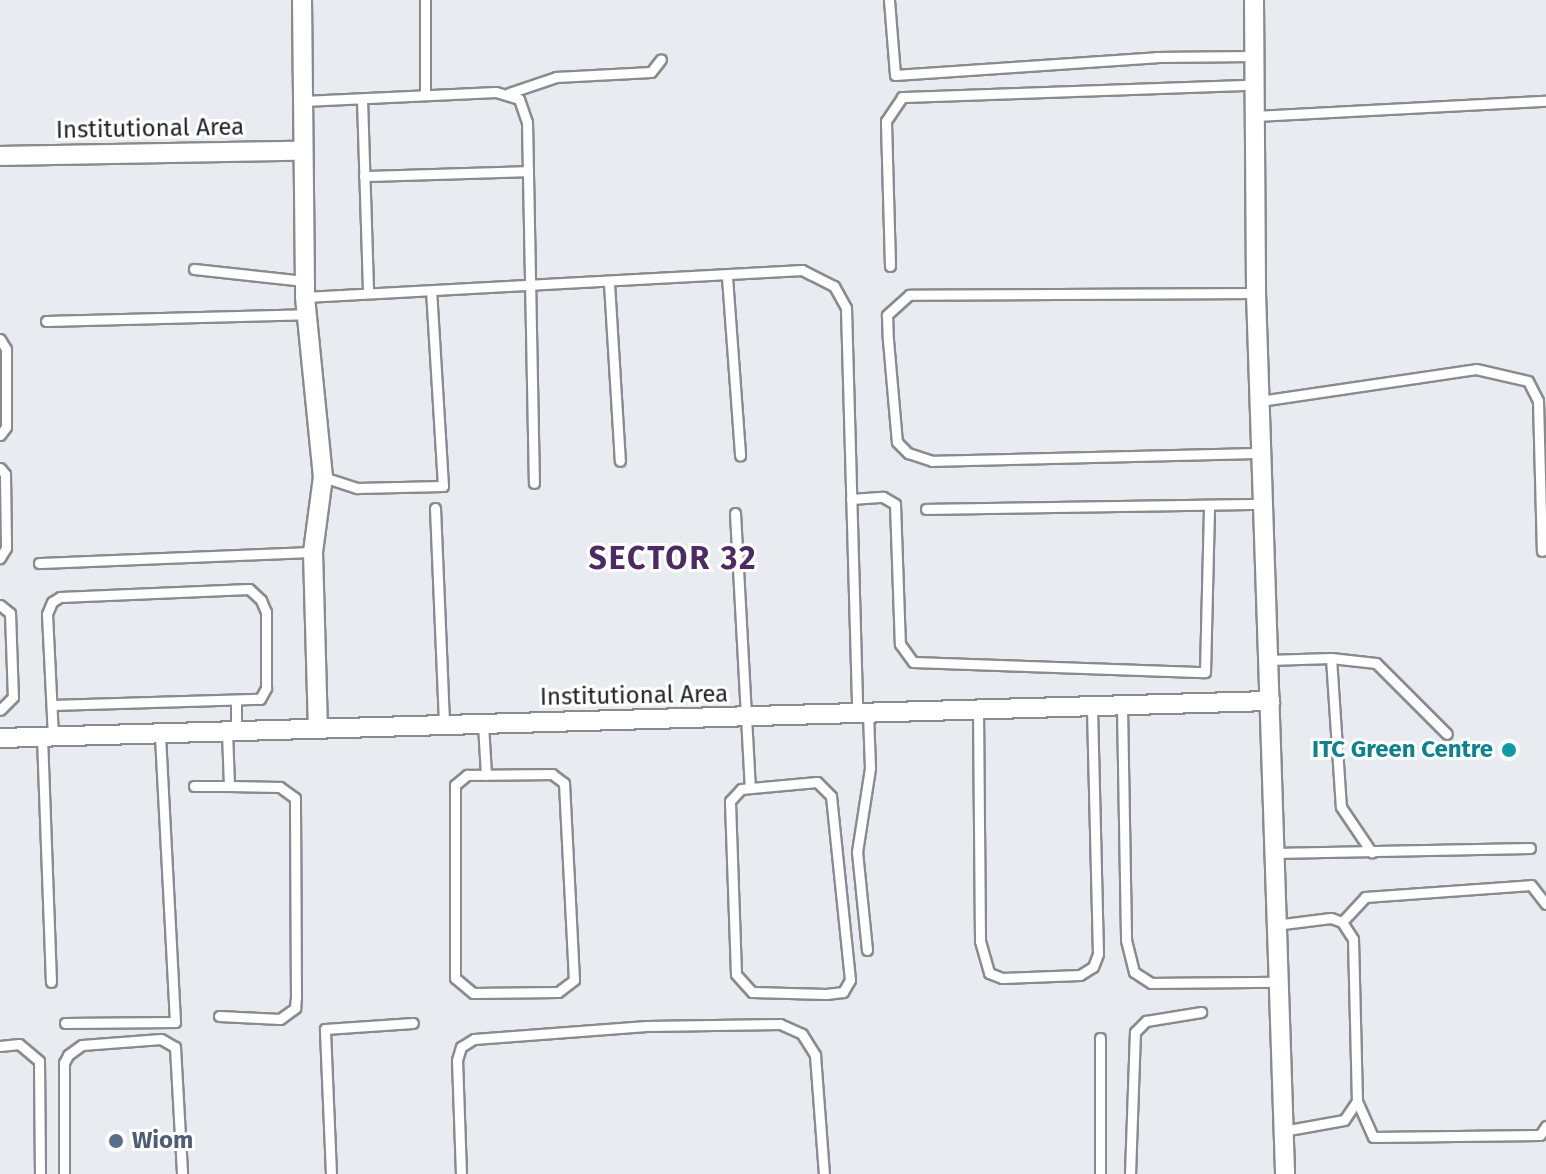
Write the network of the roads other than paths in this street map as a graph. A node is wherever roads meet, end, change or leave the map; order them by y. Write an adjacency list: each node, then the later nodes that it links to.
1 (302, 0): 11 (street)
2 (425, 0): 9 (lane)
3 (889, 0): 5 (lane)
4 (1254, 0): 5 (street)
5 (1254, 56): 7 (street)
6 (661, 59): 8 (lane)
7 (1254, 85): 13 (street); 18 (lane)
8 (509, 93): 9 (lane); 16 (lane)
9 (425, 95): 10 (lane)
10 (362, 99): 11 (lane); 17 (lane)
11 (303, 101): 14 (street)
12 (1546, 101): 13 (lane)
13 (1255, 116): 25 (street)
14 (301, 151): 15 (street, Institutional Area); 26 (street)
15 (0, 156)
16 (528, 171): 17 (lane); 22 (lane)
17 (364, 176): 24 (lane)
18 (890, 266)
19 (194, 269): 26 (lane)
20 (727, 277): 21 (lane); 32 (lane); 37 (lane)
21 (609, 283): 22 (lane); 33 (lane)
22 (533, 286): 23 (lane); 36 (lane)
23 (431, 291): 24 (lane); 35 (lane)
24 (368, 293): 26 (lane)
25 (1256, 293): 29 (street); 31 (lane)
26 (305, 297): 27 (lane); 35 (street)
27 (46, 321)
28 (0, 339): 30 (lane)
29 (1260, 401): 31 (street); 43 (lane)
30 (0, 435)
31 (1262, 453): 38 (street)
32 (740, 456)
33 (620, 461)
34 (0, 468): 45 (lane)
35 (323, 477): 44 (street)
36 (534, 483)
37 (851, 499): 40 (lane); 57 (lane)
38 (1263, 504): 40 (lane); 49 (street)
39 (435, 508): 60 (lane)
40 (1209, 508): 41 (lane)
41 (926, 509)
42 (735, 513): 58 (lane)
43 (1542, 551)
44 (313, 552): 46 (lane); 61 (street)
45 (0, 558)
46 (39, 563)
47 (0, 605): 55 (lane)
48 (1331, 658): 49 (lane); 64 (lane); 73 (lane)
49 (1268, 660): 51 (street)
50 (236, 700): 52 (lane); 52 (lane); 62 (lane)
51 (1270, 701): 53 (street, Institutional Area); 72 (street)
52 (52, 705): 65 (lane)
53 (1122, 707): 54 (street, Institutional Area); 79 (lane)
54 (1092, 708): 56 (street, Institutional Area); 56 (lane)
55 (0, 710)
56 (978, 710): 57 (street, Institutional Area)
57 (862, 713): 58 (street, Institutional Area); 77 (lane)
58 (748, 717): 59 (street, Institutional Area); 70 (lane)
59 (483, 724): 60 (street, Institutional Area); 67 (lane)
60 (444, 725): 61 (street, Institutional Area)
61 (318, 729): 62 (street, Institutional Area)
62 (232, 731): 63 (street, Institutional Area); 69 (lane)
63 (160, 733): 65 (street, Institutional Area); 82 (lane)
64 (1447, 734)
65 (48, 737): 66 (street, Institutional Area); 78 (lane)
66 (0, 738)
67 (486, 775): 67 (lane)
68 (194, 786): 69 (lane)
69 (229, 786): 81 (lane)
70 (750, 788): 70 (lane)
71 (1530, 848): 73 (lane)
72 (1273, 853): 73 (lane); 76 (street)
73 (1372, 853)
74 (1546, 904): 75 (lane)
75 (1342, 922): 76 (lane); 86 (lane)
76 (1274, 925): 79 (street)
77 (867, 950)
78 (51, 982)
79 (1276, 982): 88 (street)
80 (1201, 1012): 96 (lane)
81 (219, 1016)
82 (65, 1023)
83 (413, 1023): 92 (lane)
84 (1100, 1038): 95 (lane)
85 (0, 1046): 89 (lane)
86 (1357, 1101): 87 (lane); 88 (lane)
87 (1546, 1126)
88 (1283, 1131): 97 (street)
89 (40, 1174)
90 (64, 1174): 91 (lane)
91 (182, 1174)
92 (331, 1174)
93 (461, 1174): 94 (lane)
94 (824, 1174)
95 (1100, 1174)
96 (1130, 1174)
97 (1285, 1174)

